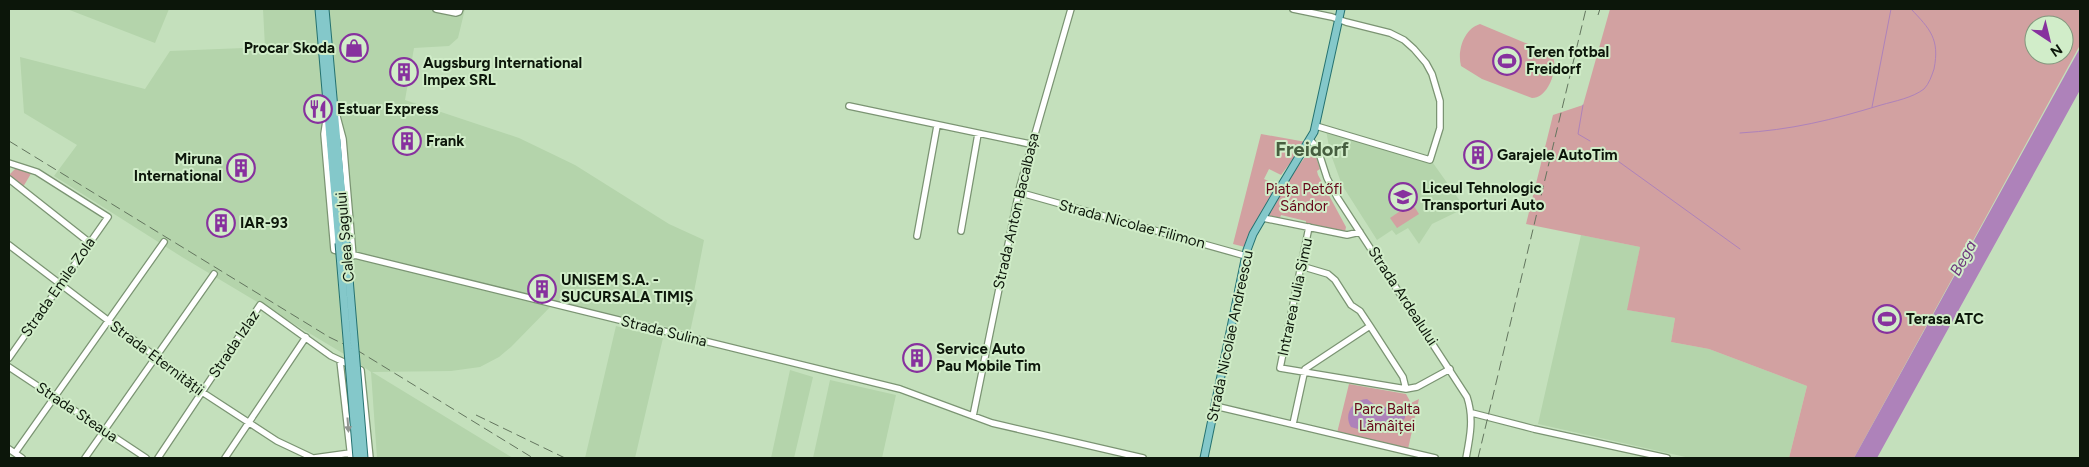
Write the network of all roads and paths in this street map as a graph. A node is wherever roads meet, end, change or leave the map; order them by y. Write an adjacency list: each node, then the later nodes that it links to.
1 (319, 9): 11 (main road, Calea Șagului)
2 (326, 9): 9 (main road, Calea Șagului)
3 (436, 9): 4 (street)
4 (460, 9)
5 (1071, 9): 16 (street, Strada Anton Bacalbașa)
6 (1293, 9): 8 (street)
7 (1341, 9): 8 (main road, Strada Nicolae Andreescu)
8 (1339, 20): 13 (main road, Strada Nicolae Andreescu); 13 (street)
9 (334, 106): 28 (main road, Calea Șagului); 32 (street, Calea Șagului)
10 (849, 106): 12 (street)
11 (328, 112): 28 (main road, Calea Șagului); 31 (street, Calea Șagului)
12 (937, 126): 14 (street); 26 (street)
13 (1316, 126): 15 (main road, Strada Nicolae Andreescu)
14 (978, 134): 16 (street); 24 (street)
15 (1311, 141): 22 (main road, Strada Nicolae Andreescu); 25 (street, Strada Ardealului)
16 (1030, 144): 21 (street, Strada Anton Bacalbașa)
17 (9, 164): 18 (street); 19 (street)
18 (17, 165): 19 (street); 29 (street, Strada Emile Zola)
19 (9, 170)
20 (9, 179): 29 (street)
21 (1018, 192): 33 (street, Strada Nicolae Filimon); 53 (street, Strada Anton Bacalbașa)
22 (1263, 218): 23 (street); 33 (main road, Strada Nicolae Andreescu)
23 (1309, 227): 25 (street); 34 (street, Intrarea Iulia Simu)
24 (961, 230)
25 (1360, 232): 44 (street, Strada Ardealului)
26 (917, 236)
27 (164, 242): 37 (street)
28 (342, 242): 66 (main road, Calea Șagului, bridge); 67 (main road, Calea Șagului, bridge)
29 (90, 243): 36 (street, Strada Emile Zola)
30 (9, 245): 36 (street, Strada Eternității)
31 (334, 250): 32 (street, Strada Sulina)
32 (352, 256): 53 (street, Strada Sulina)
33 (1246, 256): 50 (main road, Strada Nicolae Andreescu)
34 (1301, 266): 38 (street); 45 (street, Intrarea Iulia Simu)
35 (214, 274): 41 (street)
36 (60, 285): 37 (street, Strada Eternității); 40 (street, Strada Emile Zola)
37 (108, 321): 41 (street, Strada Eternității); 48 (street)
38 (1370, 326): 45 (street); 46 (street)
39 (306, 337): 42 (street); 47 (street, Strada Izlaz); 54 (street)
40 (9, 358)
41 (155, 358): 47 (street, Strada Eternității); 56 (street)
42 (340, 361): 49 (street); 51 (street)
43 (9, 367): 48 (street, Strada Steaua)
44 (1450, 369): 46 (street); 52 (street, Strada Ardealului)
45 (1304, 373): 46 (street); 55 (street)
46 (1406, 389)
47 (202, 392): 54 (street, Strada Eternității); 63 (street, Strada Izlaz)
48 (55, 398): 56 (street, Strada Steaua); 58 (street)
49 (364, 406): 51 (street); 68 (street)
50 (1216, 406): 55 (street); 70 (main road, Strada Nicolae Andreescu)
51 (346, 407): 59 (street, one-way to 59)
52 (1472, 412): 72 (street, Strada Ardealului); 73 (street)
53 (973, 416): 69 (street, Strada Sulina)
54 (249, 423): 64 (street); 65 (street, Strada Eternității)
55 (1293, 424): 71 (street)
56 (105, 431): 61 (street); 62 (street, Strada Steaua)
57 (9, 449): 58 (street)
58 (15, 453): 60 (street)
59 (350, 456): 65 (street, Strada Eternității)
60 (22, 458)
61 (85, 458)
62 (146, 458)
63 (158, 458)
64 (225, 458)
65 (313, 458)
66 (357, 458)
67 (364, 458)
68 (370, 458)
69 (1143, 458)
70 (1204, 458)
71 (1435, 458)
72 (1466, 458)
73 (1667, 458)

